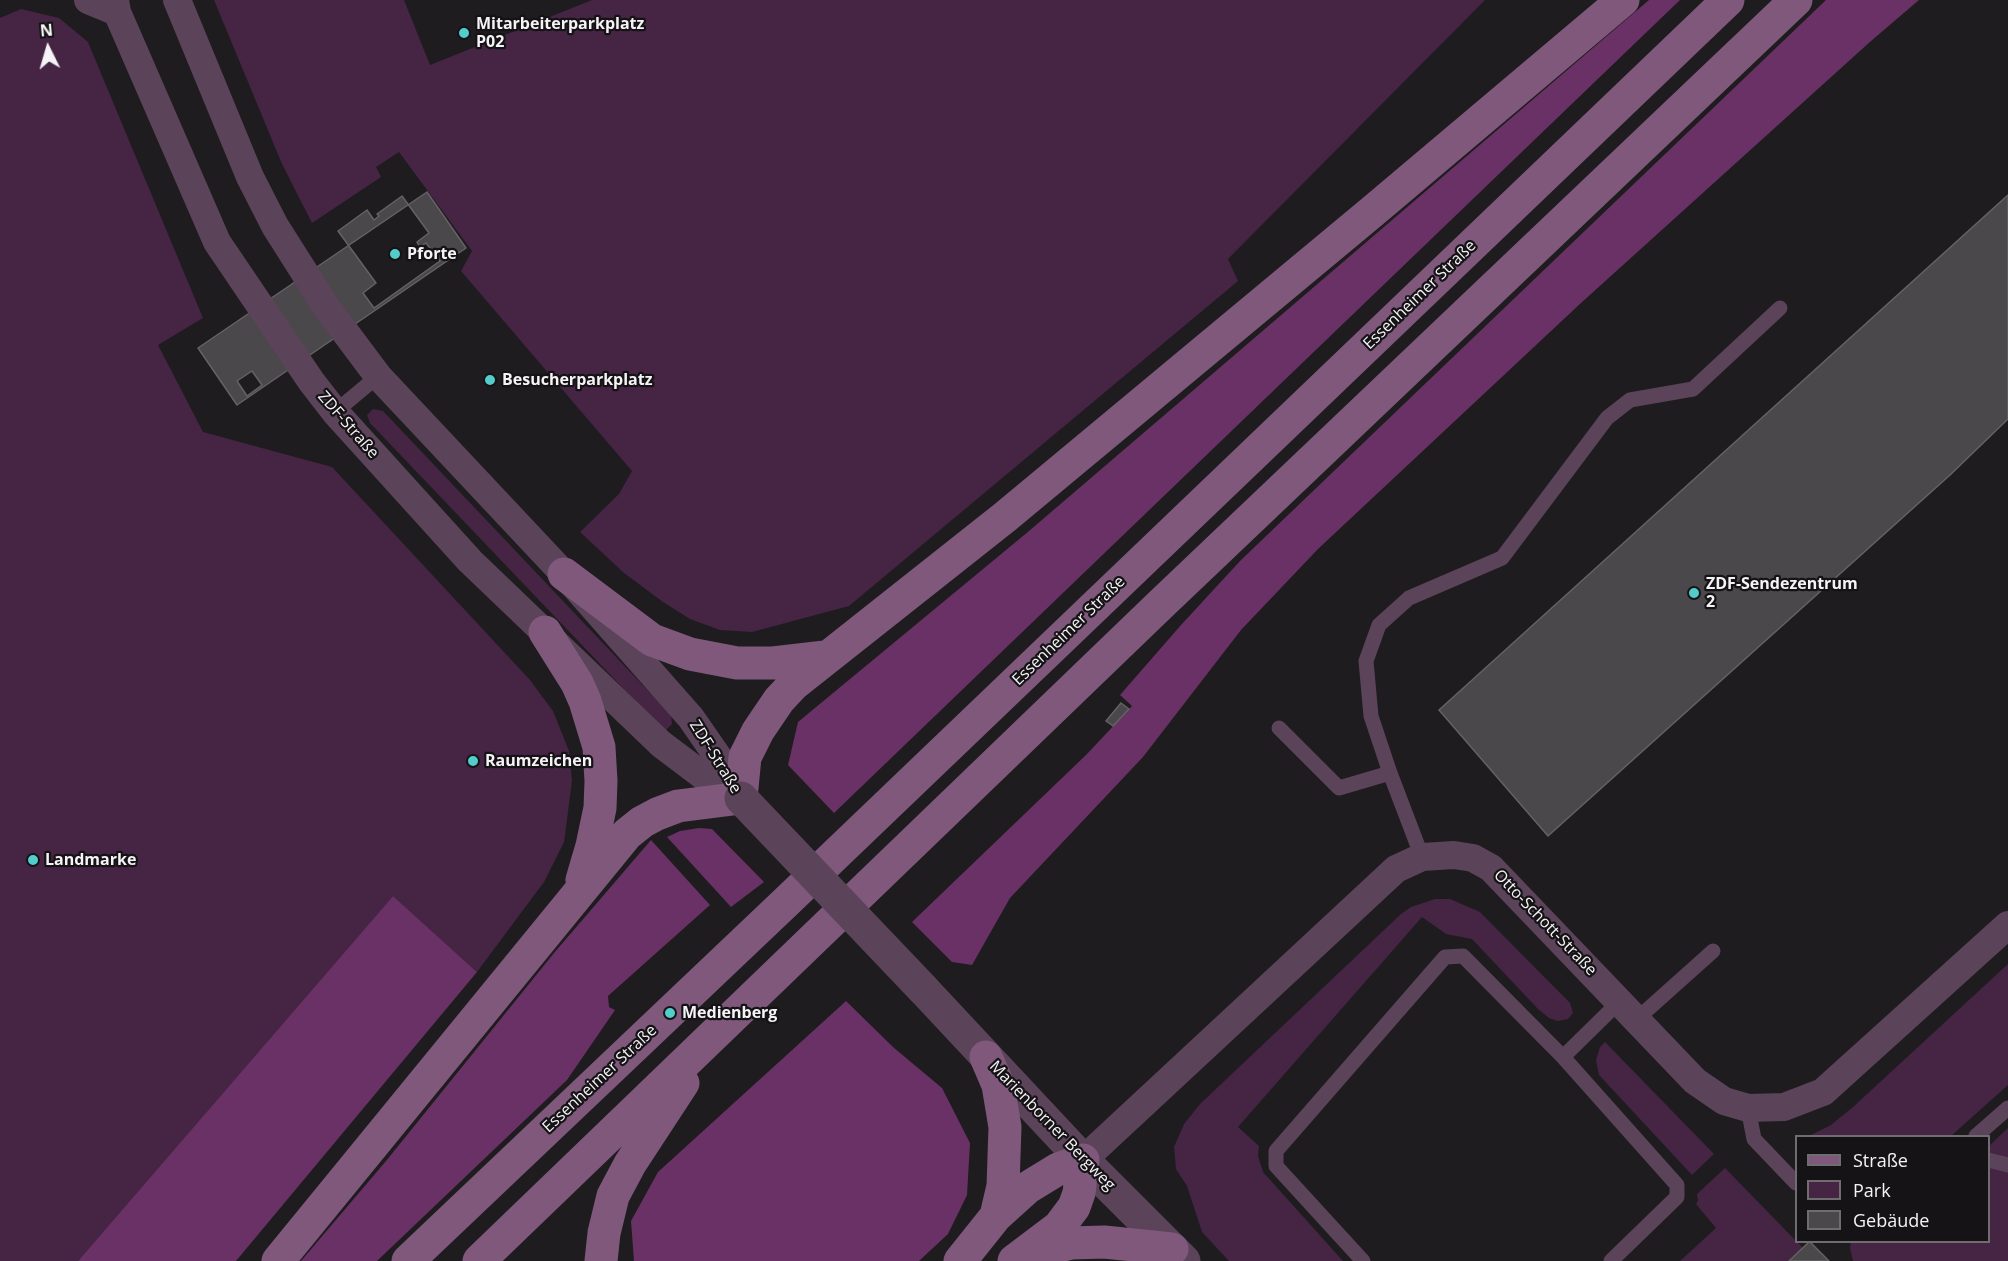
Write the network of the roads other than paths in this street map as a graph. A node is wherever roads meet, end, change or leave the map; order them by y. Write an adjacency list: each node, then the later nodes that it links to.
1 (88, 0): 6 (street)
2 (177, 0): 8 (street, ZDF-Straße)
3 (1623, 0): 12 (main road)
4 (1728, 0): 35 (main road, Essenheimer Straße)
5 (1796, 0): 21 (main road)
6 (116, 6): 9 (street, ZDF-Straße)
7 (1780, 308): 14 (lane)
8 (378, 376): 9 (lane); 10 (street, ZDF-Straße)
9 (335, 412): 11 (street, ZDF-Straße)
10 (564, 574): 12 (main road); 15 (street, ZDF-Straße)
11 (546, 632): 15 (street, ZDF-Straße); 17 (main road)
12 (825, 657): 15 (main road)
13 (1279, 728): 14 (lane)
14 (1389, 773): 16 (lane)
15 (741, 798): 17 (main road); 22 (street, Marienborner Bergweg, bridge)
16 (1422, 857): 20 (street, Otto-Schott-Straße); 27 (street, Otto-Schott-Straße)
17 (578, 894): 34 (main road)
18 (2008, 925): 24 (street, Otto-Schott-Straße)
19 (1713, 951): 20 (lane)
20 (1629, 1010): 23 (lane); 24 (street, Otto-Schott-Straße)
21 (713, 1036): 36 (main road); 37 (main road)
22 (986, 1057): 27 (street, Marienborner Bergweg); 31 (main road)
23 (1563, 1057): 39 (lane); 40 (lane)
24 (1748, 1108): 30 (lane)
25 (2008, 1108): 26 (lane)
26 (1978, 1135)
27 (1083, 1160): 31 (main road); 32 (street, Marienborner Bergweg); 33 (main road)
28 (1990, 1160): 29 (lane)
29 (2008, 1165)
30 (1795, 1181)
31 (996, 1216): 38 (main road)
32 (1178, 1255): 33 (main road)
33 (1018, 1258)
34 (278, 1261)
35 (408, 1261)
36 (479, 1261)
37 (601, 1261)
38 (960, 1261)
39 (1363, 1261)
40 (1611, 1261)

